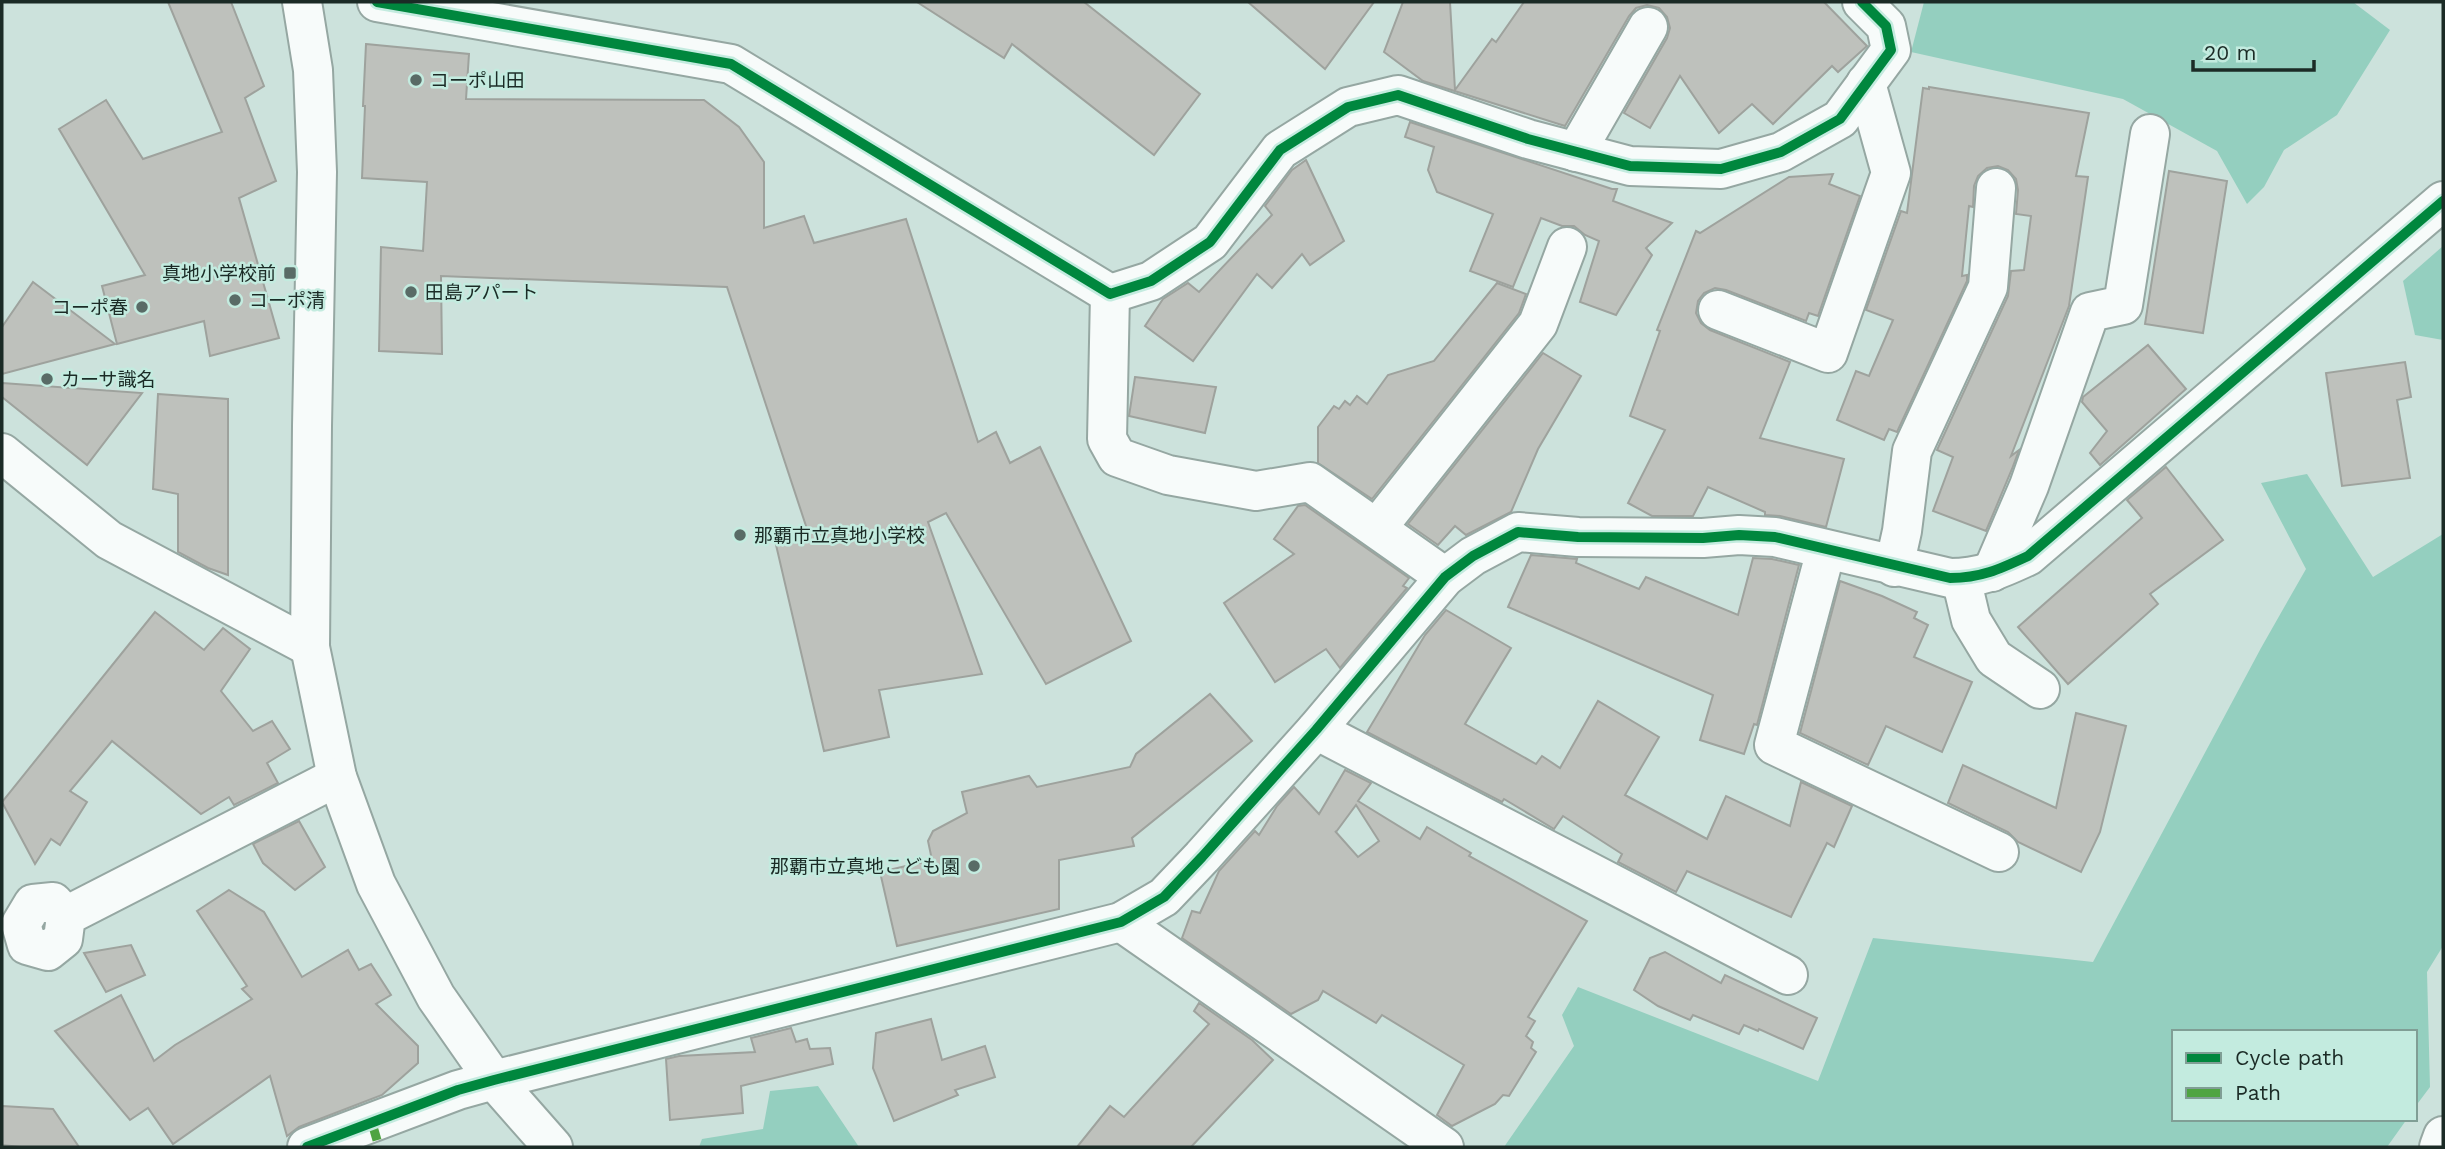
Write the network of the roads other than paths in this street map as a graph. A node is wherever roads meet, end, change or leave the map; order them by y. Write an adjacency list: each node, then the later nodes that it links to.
1 (302, 2): 19 (street)
2 (377, 2): 11 (street)
3 (1862, 2): 5 (street)
4 (1648, 27): 7 (street)
5 (1866, 83): 7 (street); 12 (street)
6 (2150, 134): 17 (street)
7 (1576, 152): 11 (street)
8 (1996, 188): 16 (street)
9 (2443, 201): 17 (street)
10 (1567, 247): 14 (street)
11 (1110, 294): 14 (street)
12 (1718, 310)
13 (2, 453): 19 (street)
14 (1377, 528): 18 (street)
15 (1826, 550): 16 (street); 18 (street); 23 (street)
16 (1894, 567): 17 (street)
17 (1977, 575): 20 (street)
18 (1446, 576): 21 (street)
19 (310, 647): 22 (street)
20 (2040, 689)
21 (1316, 730): 25 (street); 26 (street)
22 (337, 777): 24 (street); 27 (street)
23 (1999, 852)
24 (66, 916)
25 (1121, 922): 27 (street); 31 (street)
26 (1788, 975)
27 (494, 1080): 29 (street); 30 (street)
28 (2443, 1136): 32 (street)
29 (307, 1147)
30 (553, 1147)
31 (1444, 1147)
32 (2439, 1147)

